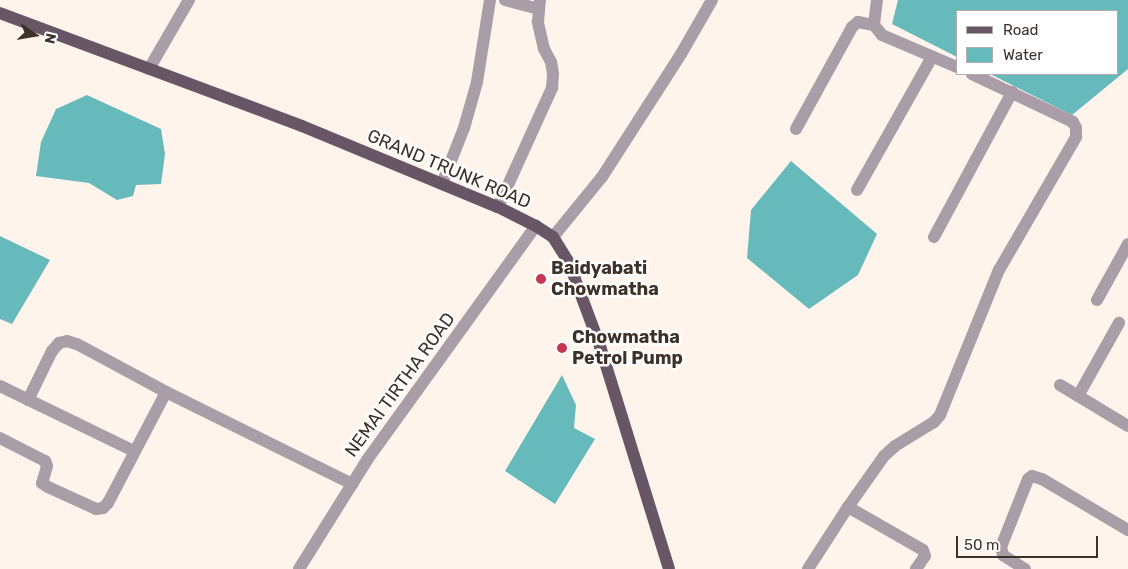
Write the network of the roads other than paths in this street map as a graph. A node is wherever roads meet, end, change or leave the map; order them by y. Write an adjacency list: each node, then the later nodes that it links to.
1 (189, 0): 11 (street)
2 (490, 0): 15 (street)
3 (505, 0): 6 (street)
4 (712, 0): 19 (street)
5 (876, 0): 8 (street)
6 (539, 4): 17 (street)
7 (0, 13): 11 (main road, GRAND TRUNK ROAD)
8 (874, 26): 9 (street); 14 (street)
9 (932, 57): 10 (street); 16 (street)
10 (956, 67)
11 (148, 69): 15 (main road, GRAND TRUNK ROAD)
12 (974, 75): 13 (street)
13 (1012, 92): 20 (street); 33 (street)
14 (796, 129)
15 (442, 184): 17 (main road, GRAND TRUNK ROAD)
16 (857, 190)
17 (498, 207): 18 (main road, GRAND TRUNK ROAD)
18 (536, 226): 19 (main road, GRAND TRUNK ROAD); 32 (street, NEMAI TIRTHA ROAD)
19 (553, 237): 36 (main road, GRAND TRUNK ROAD)
20 (934, 237)
21 (1126, 251): 22 (street)
22 (1097, 300)
23 (1119, 323): 27 (street)
24 (1060, 385): 27 (street)
25 (0, 387): 28 (street)
26 (166, 392): 28 (street); 31 (street); 32 (street)
27 (1078, 396): 29 (street)
28 (28, 400): 31 (street)
29 (1128, 426)
30 (0, 438): 31 (street)
31 (134, 451)
32 (352, 484): 35 (street, NEMAI TIRTHA ROAD)
33 (848, 507): 37 (street); 38 (street)
34 (1128, 530): 39 (street)
35 (299, 569)
36 (669, 569)
37 (808, 569)
38 (916, 569)
39 (1024, 569)

